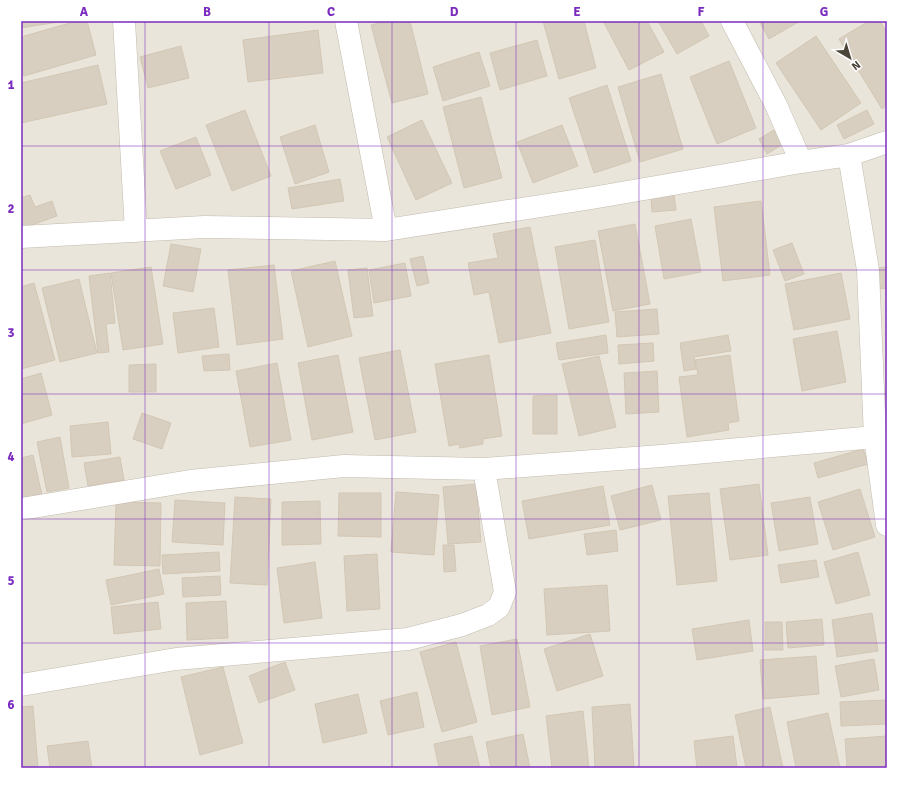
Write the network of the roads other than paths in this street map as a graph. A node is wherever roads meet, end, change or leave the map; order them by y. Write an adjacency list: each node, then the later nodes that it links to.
1 (124, 21): 8 (street)
2 (346, 21): 7 (street)
3 (732, 21): 6 (street)
4 (887, 142): 5 (street)
5 (849, 155): 6 (street); 10 (street)
6 (801, 162): 7 (street)
7 (386, 230): 8 (street)
8 (136, 231): 9 (street)
9 (21, 237)
10 (875, 437): 11 (street); 13 (street)
11 (484, 469): 12 (street); 14 (street)
12 (21, 509)
13 (887, 525)
14 (21, 685)

